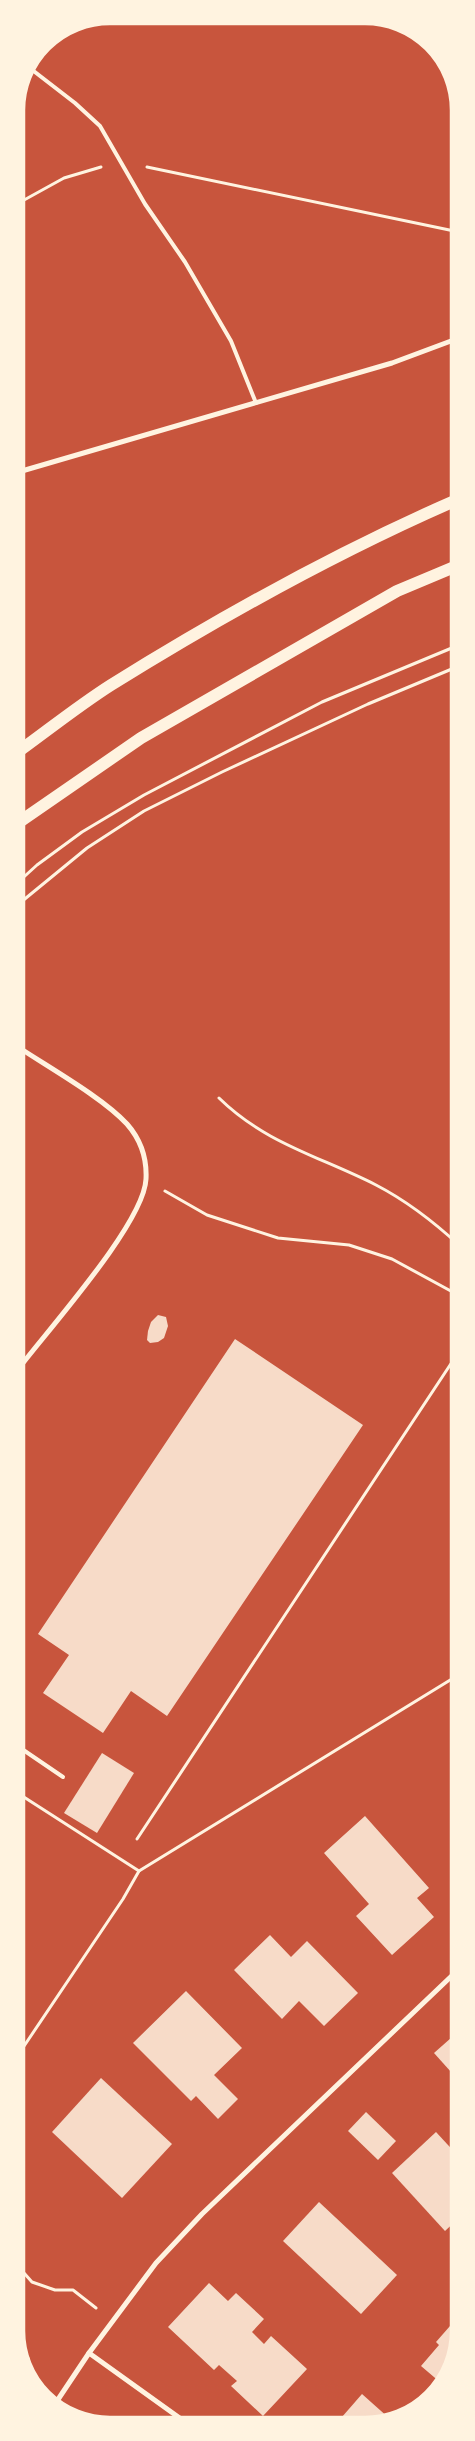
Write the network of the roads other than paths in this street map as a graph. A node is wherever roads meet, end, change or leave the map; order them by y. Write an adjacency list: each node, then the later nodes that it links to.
1 (33, 72): 3 (lane)
2 (451, 341): 3 (street)
3 (256, 403): 4 (street)
4 (24, 470)
5 (451, 502): 7 (main road)
6 (451, 568): 8 (main road)
7 (24, 748)
8 (24, 819)
9 (24, 1052): 10 (street)
10 (24, 1362)
11 (24, 1750): 12 (lane)
12 (63, 1777)
13 (451, 1977): 14 (street)
14 (88, 2353): 15 (street); 16 (street)
15 (57, 2400)
16 (178, 2417)

